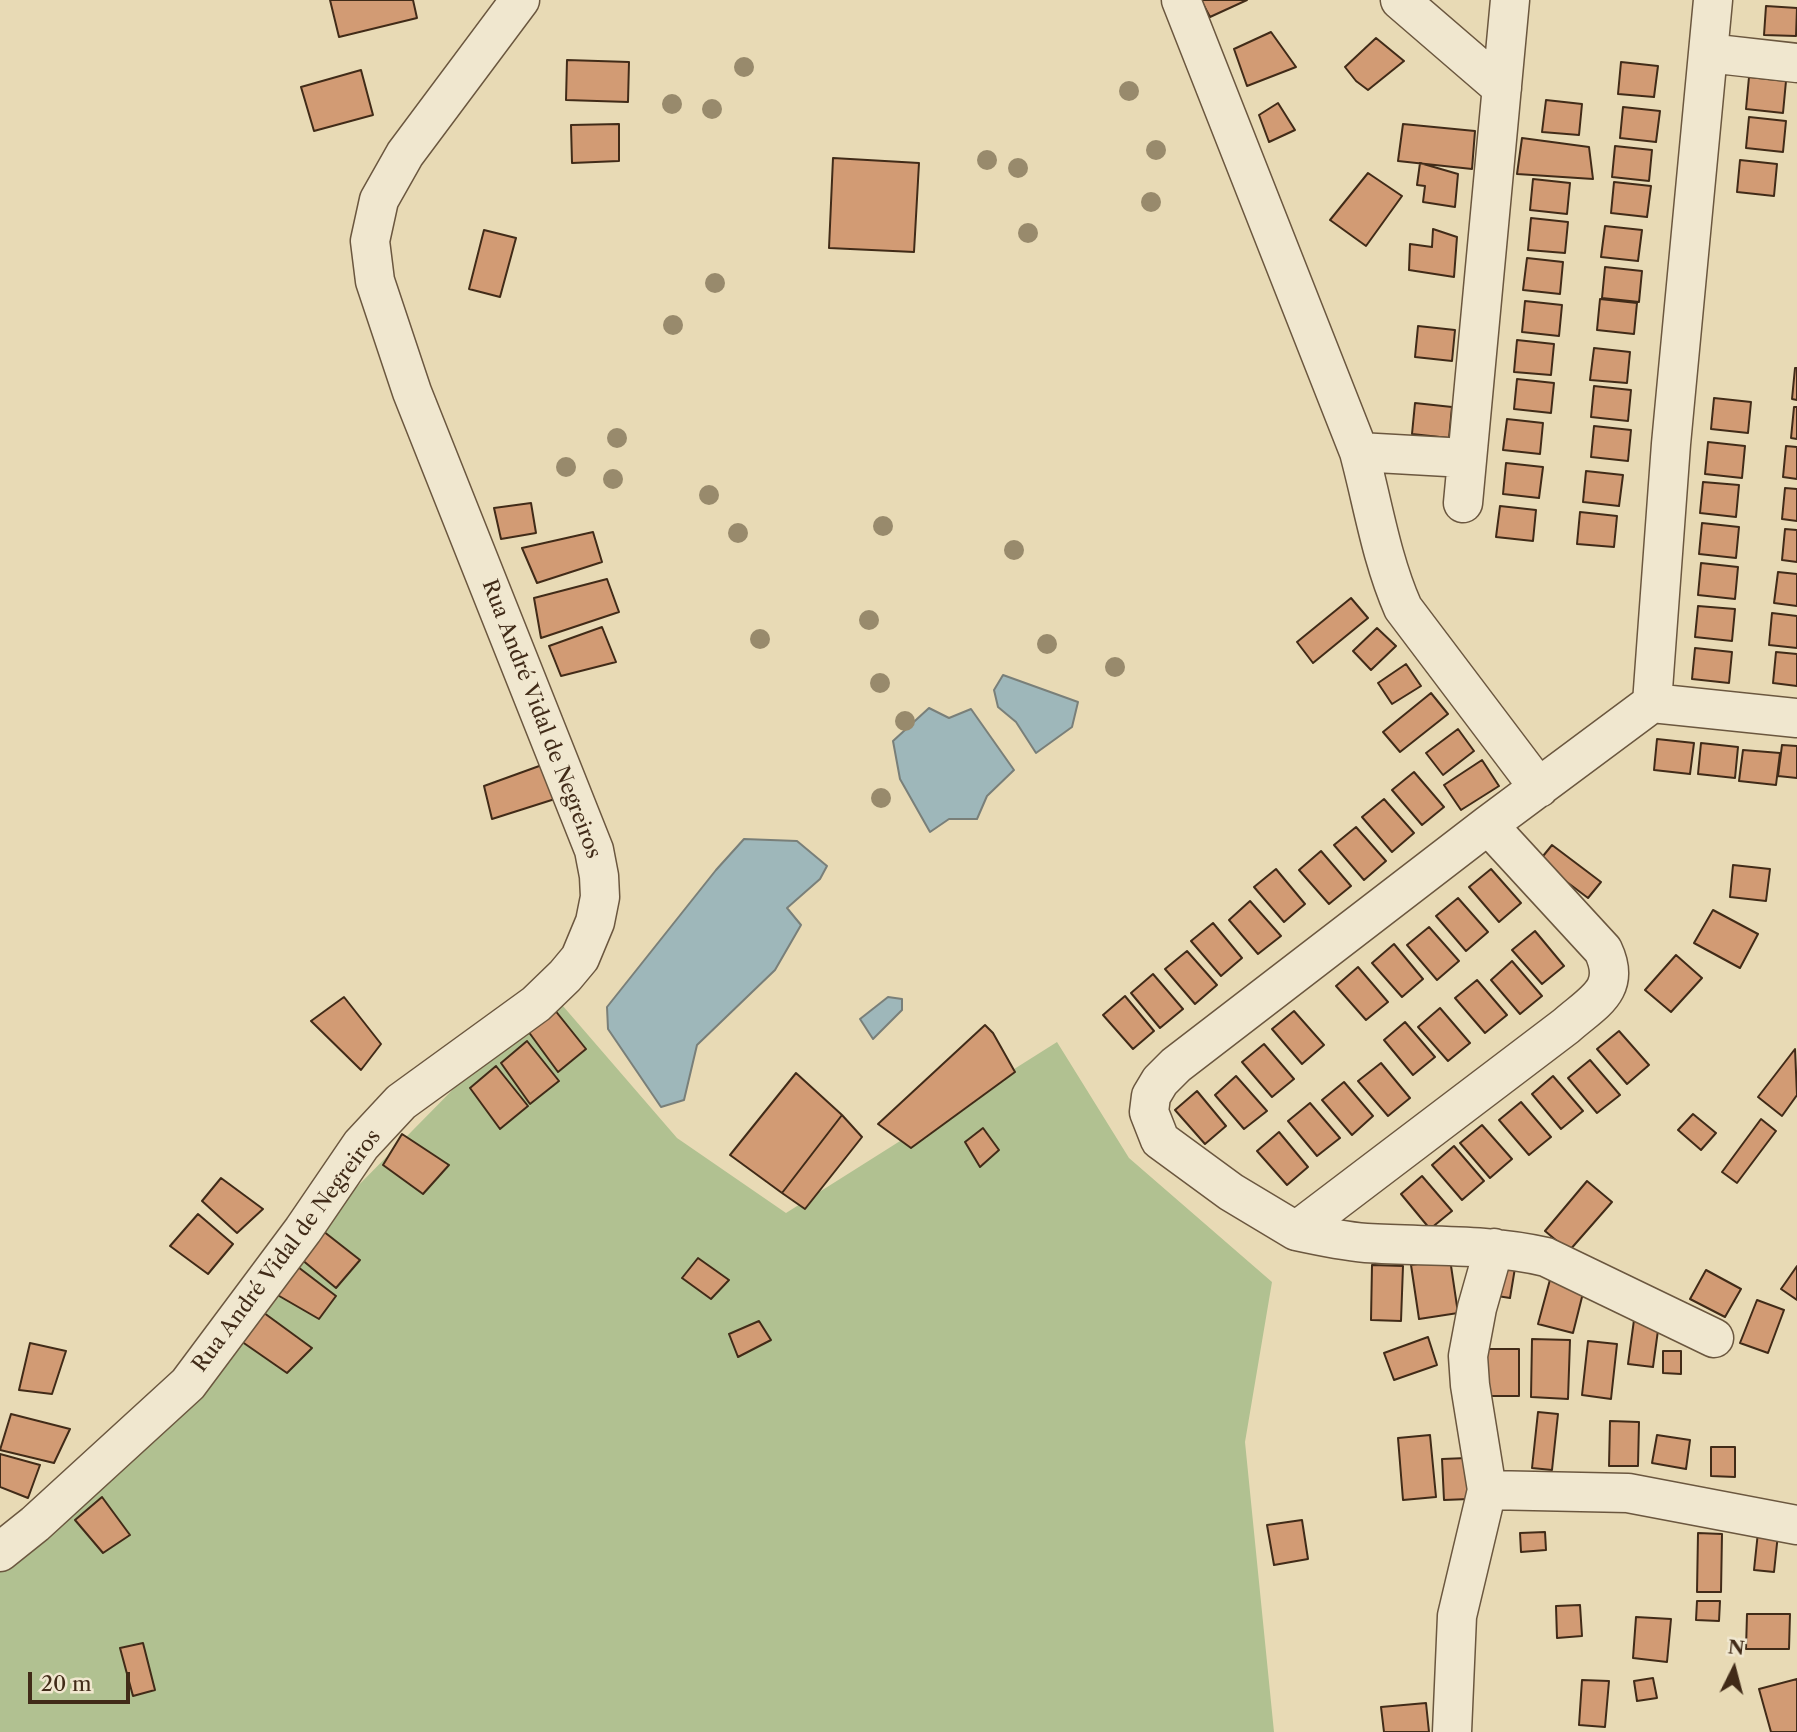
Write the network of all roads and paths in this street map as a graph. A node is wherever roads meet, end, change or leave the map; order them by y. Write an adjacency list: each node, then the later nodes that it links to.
1 (520, 0): 21 (street, Rua André Vidal de Negreiros)
2 (1181, 0): 9 (street)
3 (1400, 0): 8 (street)
4 (1510, 0): 8 (street)
5 (1713, 0): 6 (street)
6 (1708, 53): 7 (street); 12 (street)
7 (1797, 63)
8 (1502, 88): 10 (street)
9 (1359, 452): 10 (street); 14 (street)
10 (1465, 458): 11 (street)
11 (1463, 503)
12 (1652, 703): 13 (street); 14 (street)
13 (1797, 718)
14 (1539, 788): 15 (street)
15 (1488, 825): 16 (street); 16 (street)
16 (1296, 1231): 17 (street)
17 (1494, 1248): 18 (street); 19 (street)
18 (1714, 1338)
19 (1487, 1490): 20 (street); 22 (street)
20 (1797, 1525)
21 (0, 1552)
22 (1452, 1732)

